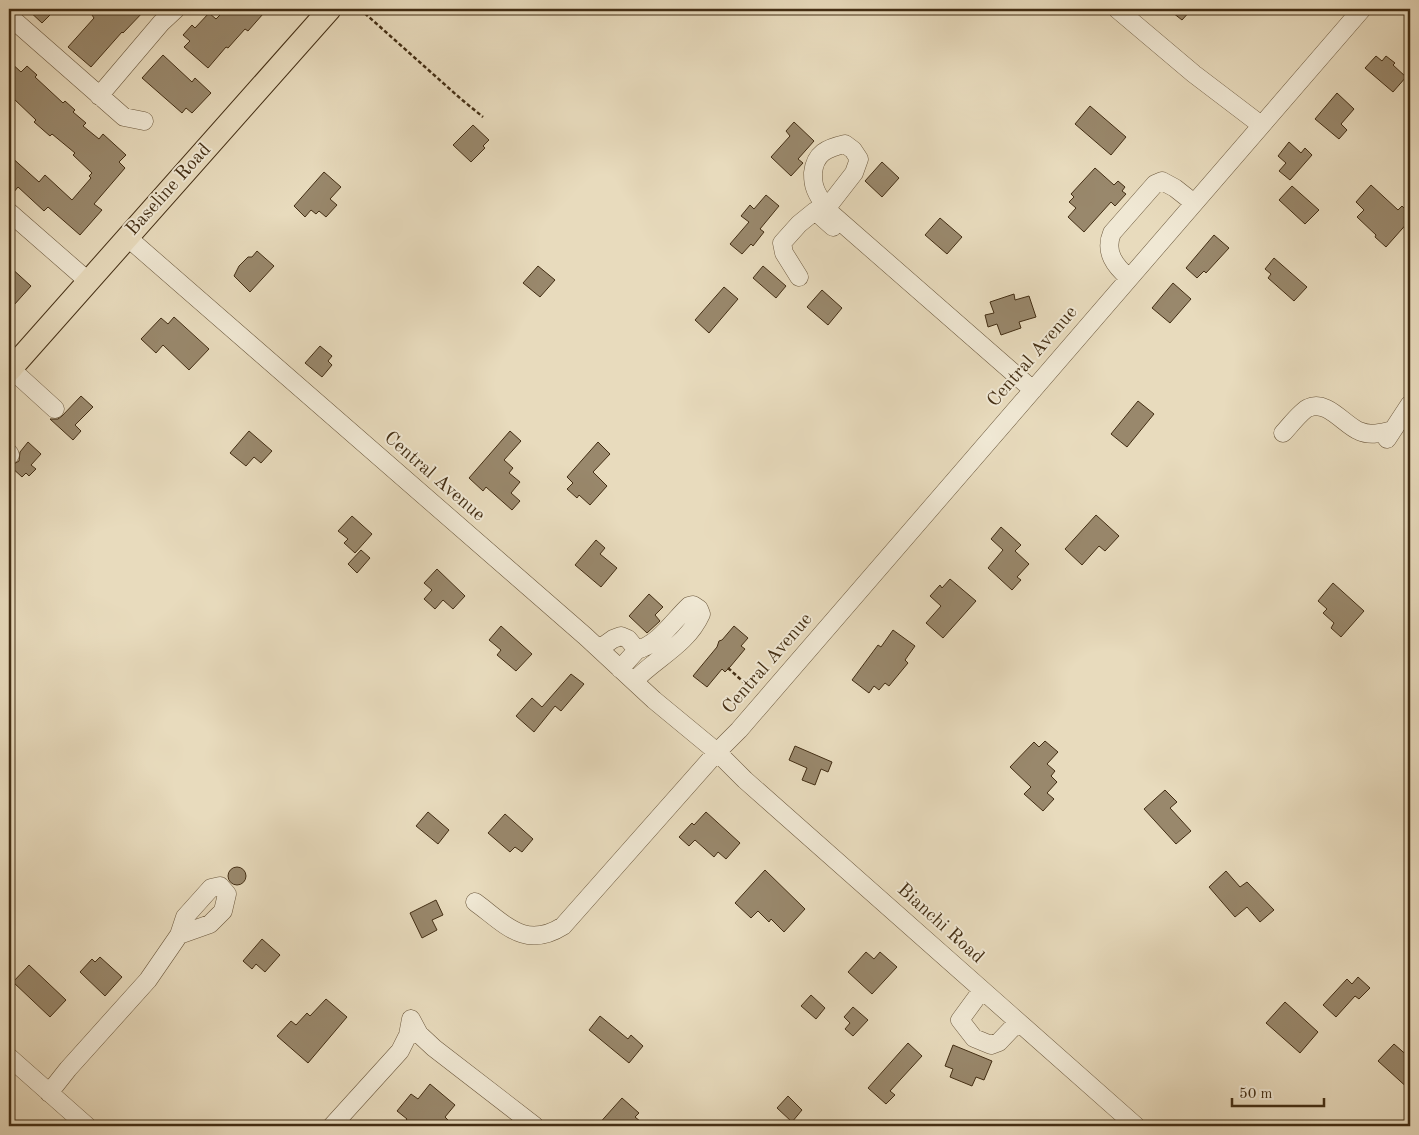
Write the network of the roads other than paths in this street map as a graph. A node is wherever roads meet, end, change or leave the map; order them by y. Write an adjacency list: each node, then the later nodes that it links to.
1 (176, 9): 6 (street)
2 (330, 9): 12 (main road, Baseline Road)
3 (1117, 9): 8 (street)
4 (1362, 9): 8 (street, Central Avenue)
5 (9, 16): 6 (street)
6 (99, 96): 7 (street)
7 (144, 121)
8 (1261, 125): 9 (street, Central Avenue)
9 (1194, 203): 14 (street, Central Avenue); 14 (street)
10 (826, 209): 17 (street)
11 (9, 212): 15 (street)
12 (127, 236): 15 (main road, Baseline Road); 21 (street, Central Avenue)
13 (799, 276): 17 (street)
14 (1129, 278): 17 (street, Central Avenue)
15 (88, 281): 16 (main road, Baseline Road)
16 (10, 370): 19 (street)
17 (1030, 393): 25 (street, Central Avenue)
18 (1410, 404): 20 (street)
19 (54, 409)
20 (1284, 433)
21 (599, 649): 22 (street); 23 (street, Central Avenue)
22 (637, 650): 23 (street); 24 (street)
23 (620, 669): 24 (street, Central Avenue)
24 (634, 681): 25 (street, Central Avenue)
25 (717, 752): 26 (street); 28 (street, Bianchi Road)
26 (475, 902)
27 (179, 935): 31 (street)
28 (982, 990): 29 (street, Bianchi Road); 29 (street)
29 (1018, 1022): 35 (street, Bianchi Road)
30 (9, 1056): 31 (street)
31 (49, 1093): 32 (street)
32 (87, 1126)
33 (332, 1126): 34 (street)
34 (535, 1126)
35 (1136, 1126)

